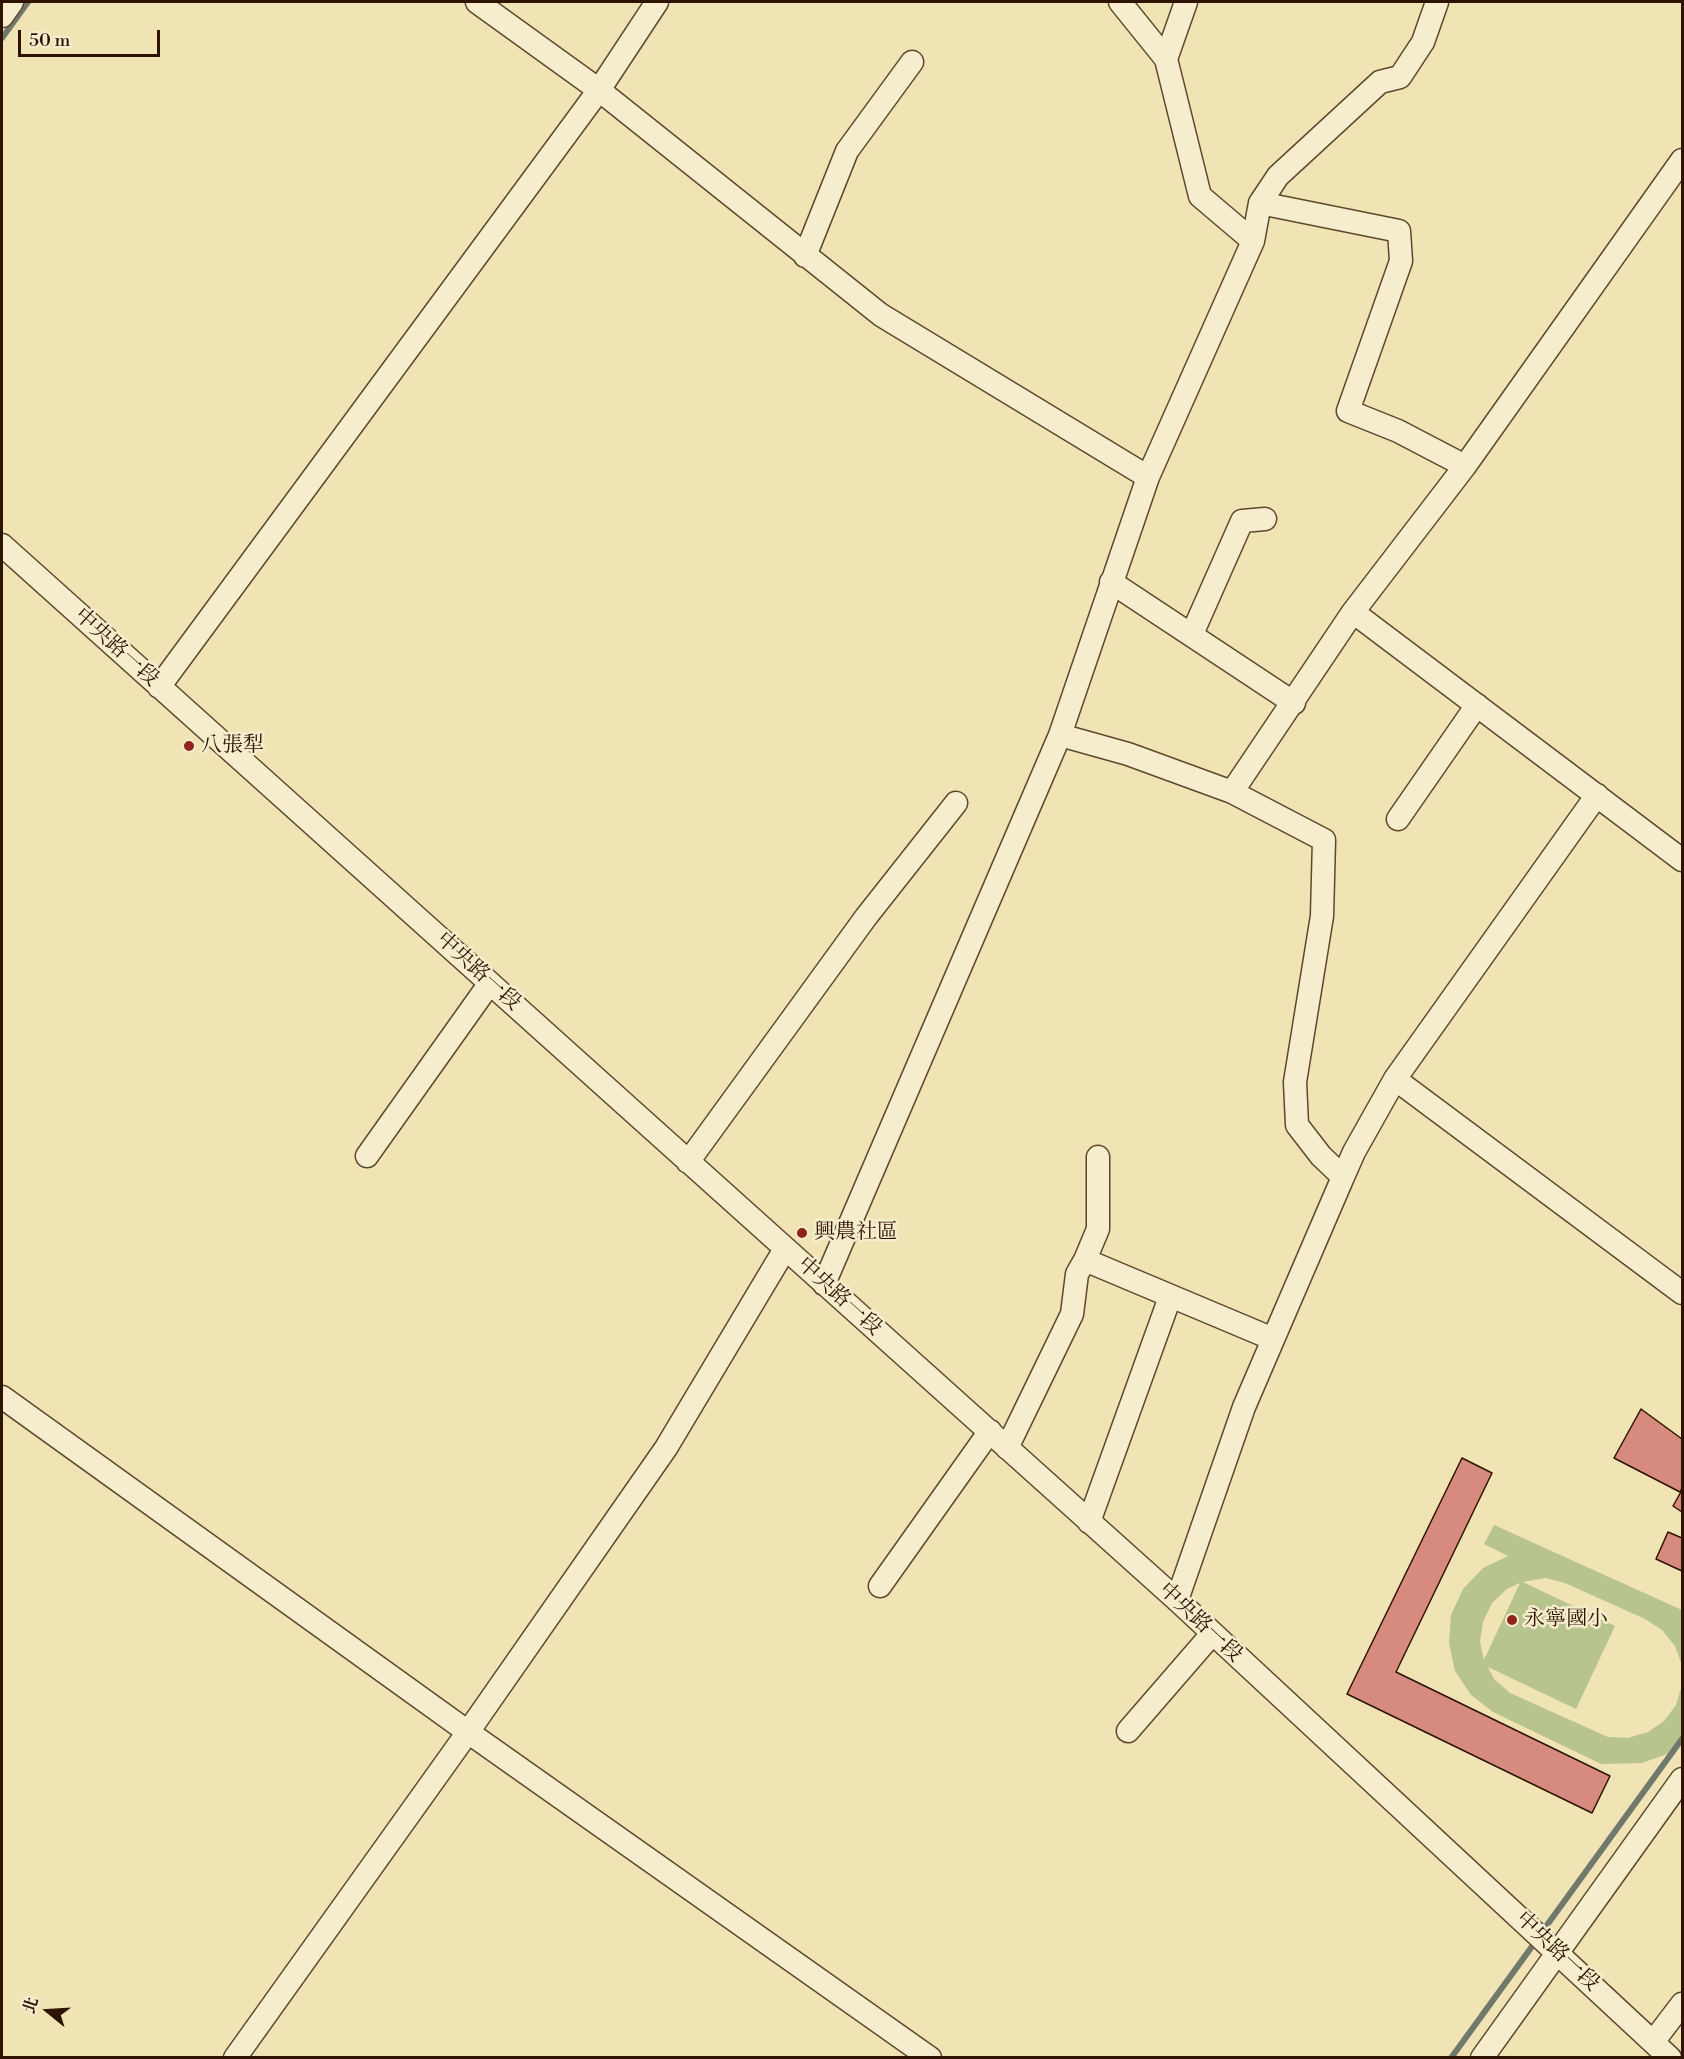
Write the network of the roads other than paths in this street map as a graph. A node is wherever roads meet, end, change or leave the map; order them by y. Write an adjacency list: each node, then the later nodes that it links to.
1 (12, 2): 7 (street)
2 (657, 2): 10 (street)
3 (1120, 2): 8 (street)
4 (1186, 2): 8 (street)
5 (1437, 2): 12 (street)
6 (482, 3): 10 (street)
7 (2, 16)
8 (1166, 59): 13 (street)
9 (912, 62): 14 (street)
10 (599, 90): 14 (street); 22 (street)
11 (1683, 160): 15 (street)
12 (1260, 203): 13 (street); 15 (street)
13 (1253, 241): 16 (street)
14 (805, 256): 16 (street)
15 (1465, 466): 20 (street)
16 (1148, 477): 19 (street)
17 (1265, 519): 21 (street)
18 (2, 545): 22 (street, 中央路一段)
19 (1112, 582): 21 (street); 25 (street)
20 (1353, 612): 23 (street); 24 (street)
21 (1192, 634): 23 (street)
22 (159, 687): 31 (street, 中央路一段)
23 (1294, 703): 26 (street)
24 (1477, 705): 27 (street); 29 (street)
25 (1060, 735): 26 (street); 39 (street)
26 (1232, 792): 36 (street)
27 (1597, 795): 30 (street); 32 (street)
28 (956, 803): 35 (street)
29 (1398, 819)
30 (1683, 860)
31 (490, 983): 33 (street); 35 (street, 中央路一段)
32 (1395, 1079): 36 (street); 40 (street)
33 (367, 1156)
34 (1098, 1156): 38 (street)
35 (688, 1162): 37 (street, 中央路一段)
36 (1343, 1176): 42 (street)
37 (785, 1249): 39 (street, 中央路一段); 51 (street)
38 (1085, 1260): 41 (street); 45 (street)
39 (824, 1284): 44 (street, 中央路一段)
40 (1683, 1293)
41 (1170, 1297): 42 (street); 46 (street)
42 (1273, 1339): 48 (street)
43 (2, 1397): 51 (street)
44 (990, 1431): 45 (street, 中央路一段); 47 (street)
45 (1008, 1448): 46 (street, 中央路一段)
46 (1089, 1522): 48 (street, 中央路一段)
47 (880, 1586)
48 (1177, 1600): 49 (street, 中央路一段)
49 (1212, 1634): 50 (street); 53 (street, 中央路一段)
50 (1128, 1731)
51 (468, 1732): 56 (street); 57 (street)
52 (1683, 1779): 53 (street)
53 (1558, 1952): 55 (street, 中央路一段); 58 (street)
54 (1683, 2004): 55 (street)
55 (1653, 2042): 59 (street, 中央路一段)
56 (235, 2058)
57 (930, 2058)
58 (1482, 2058)
59 (1670, 2058)

